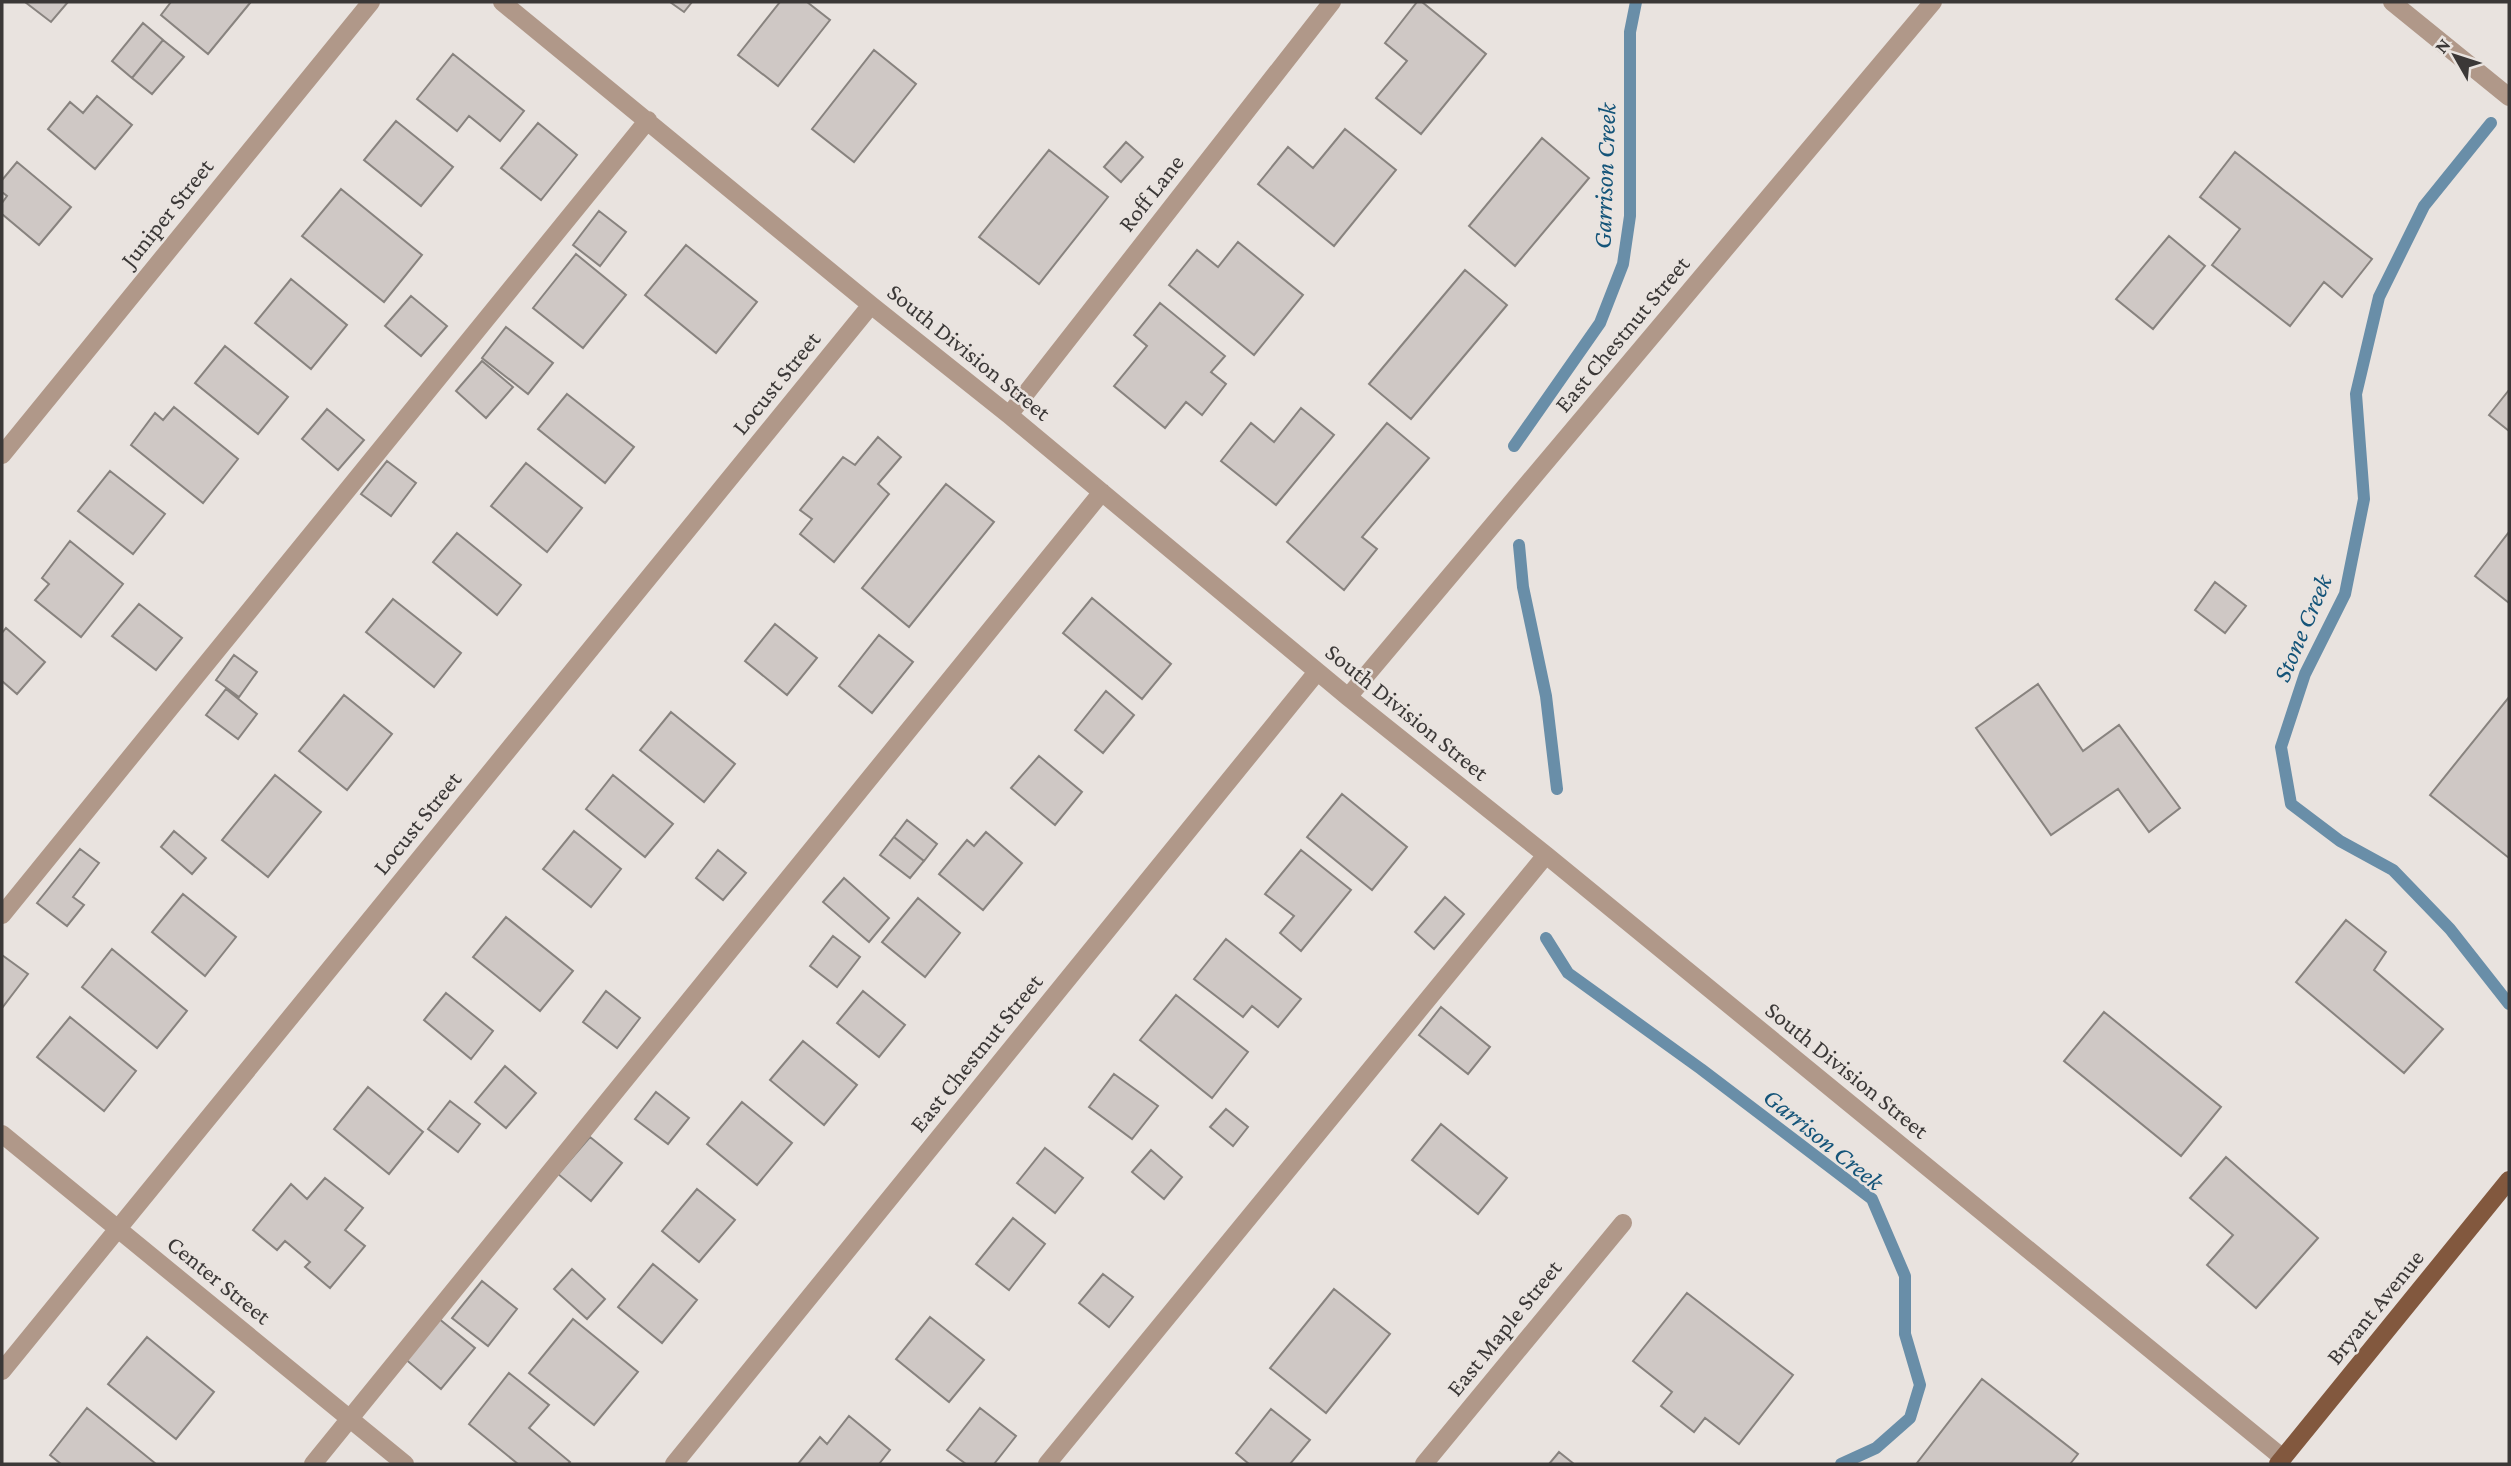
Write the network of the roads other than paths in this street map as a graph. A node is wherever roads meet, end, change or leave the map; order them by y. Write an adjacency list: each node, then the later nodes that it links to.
1 (371, 2): 10 (street, Juniper Street)
2 (502, 2): 7 (street, South Division Street)
3 (1332, 2): 9 (street, Roff Lane)
4 (1933, 2): 13 (street, East Chestnut Street)
5 (2392, 2): 6 (street)
6 (2509, 97)
7 (648, 120): 8 (street, South Division Street); 15 (street)
8 (871, 305): 9 (street, South Division Street); 19 (street, Locust Street)
9 (1009, 415): 11 (street, South Division Street)
10 (2, 455)
11 (1102, 492): 12 (street, South Division Street); 21 (street)
12 (1317, 672): 13 (street, South Division Street); 25 (street, East Chestnut Street)
13 (1348, 697): 14 (street, South Division Street)
14 (1546, 855): 22 (street, South Division Street); 26 (street)
15 (2, 915)
16 (2, 1134): 19 (street, Center Street)
17 (2509, 1180): 22 (main road, Bryant Avenue)
18 (1623, 1223): 27 (street, East Maple Street)
19 (118, 1229): 20 (street, Locust Street); 21 (street, Center Street)
20 (2, 1371)
21 (350, 1419): 23 (street); 24 (street, Center Street)
22 (2281, 1461)
23 (313, 1464)
24 (405, 1464)
25 (674, 1464)
26 (1047, 1464)
27 (1424, 1464)

